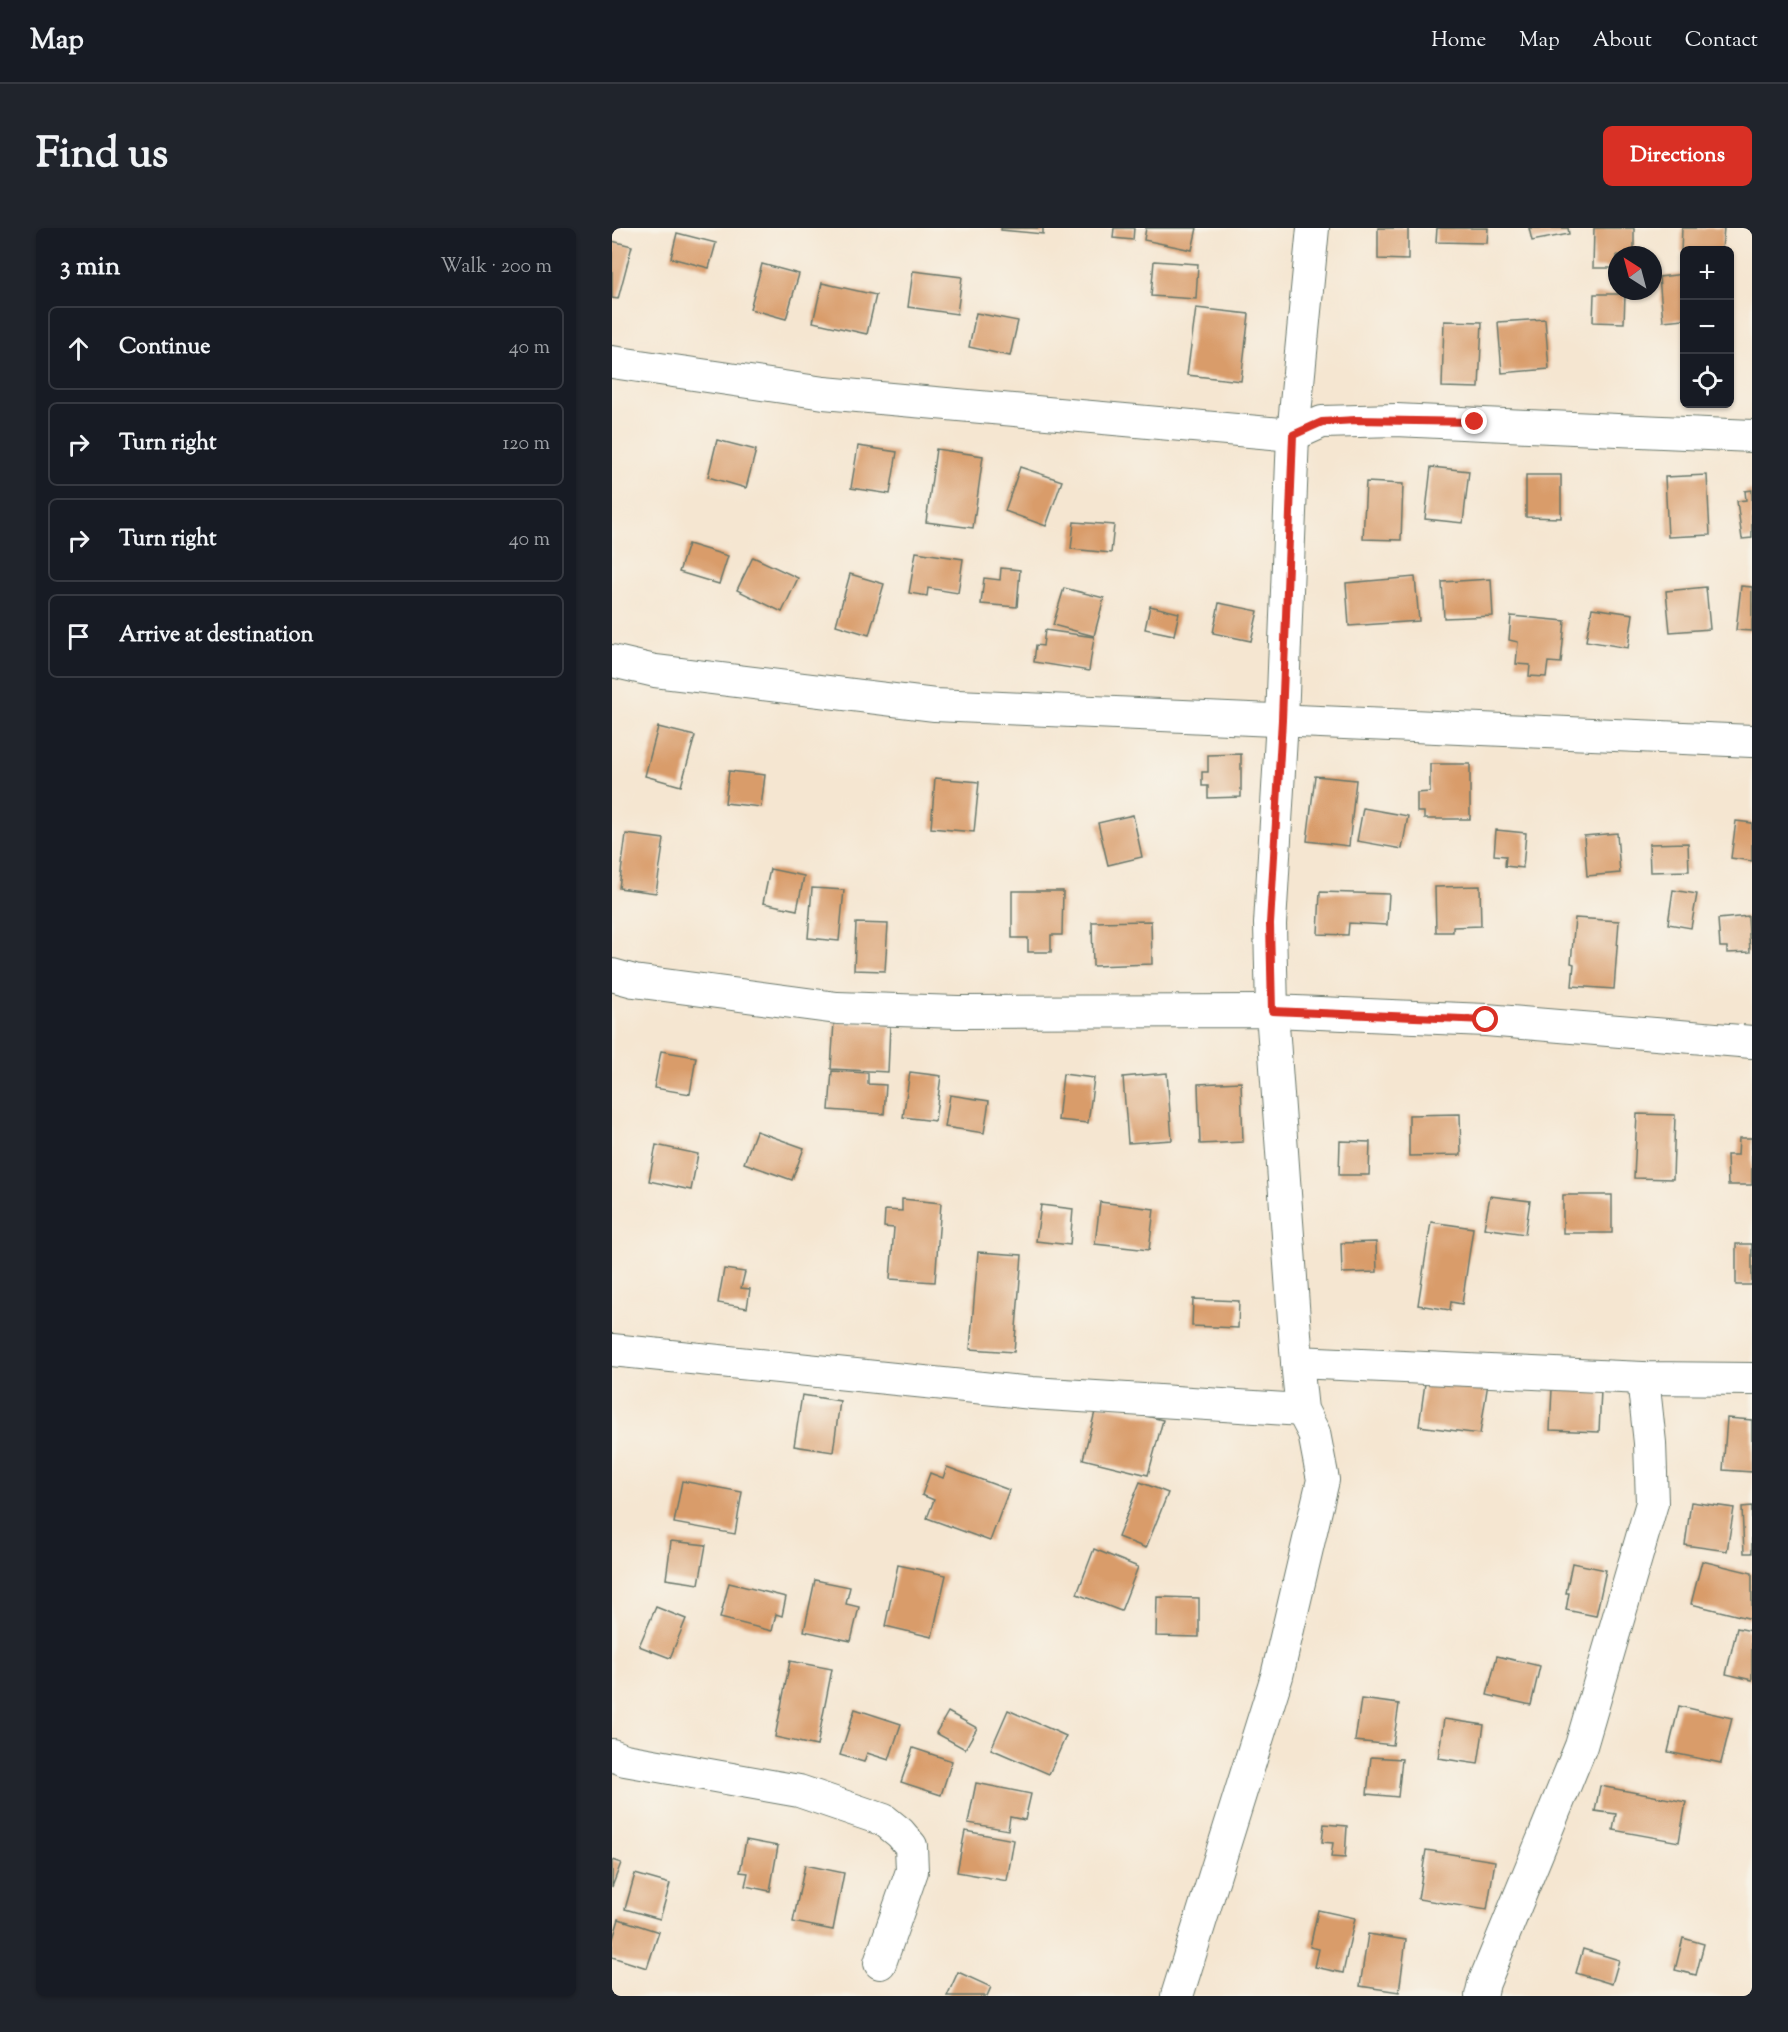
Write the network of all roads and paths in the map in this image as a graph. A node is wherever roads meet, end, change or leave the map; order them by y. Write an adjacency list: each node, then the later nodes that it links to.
1 (1313, 228): 3 (street)
2 (612, 362): 3 (street)
3 (1293, 435): 4 (street); 6 (street)
4 (1752, 436)
5 (612, 661): 6 (street)
6 (1282, 720): 7 (street); 9 (street)
7 (1752, 741)
8 (612, 975): 9 (street)
9 (1272, 1011): 10 (street); 12 (street)
10 (1752, 1042)
11 (612, 1350): 15 (street)
12 (1297, 1362): 13 (street); 15 (street)
13 (1643, 1378): 14 (street); 19 (street)
14 (1752, 1379)
15 (1302, 1410): 18 (street)
16 (612, 1755): 17 (street)
17 (880, 1963)
18 (1177, 1996)
19 (1481, 1996)

